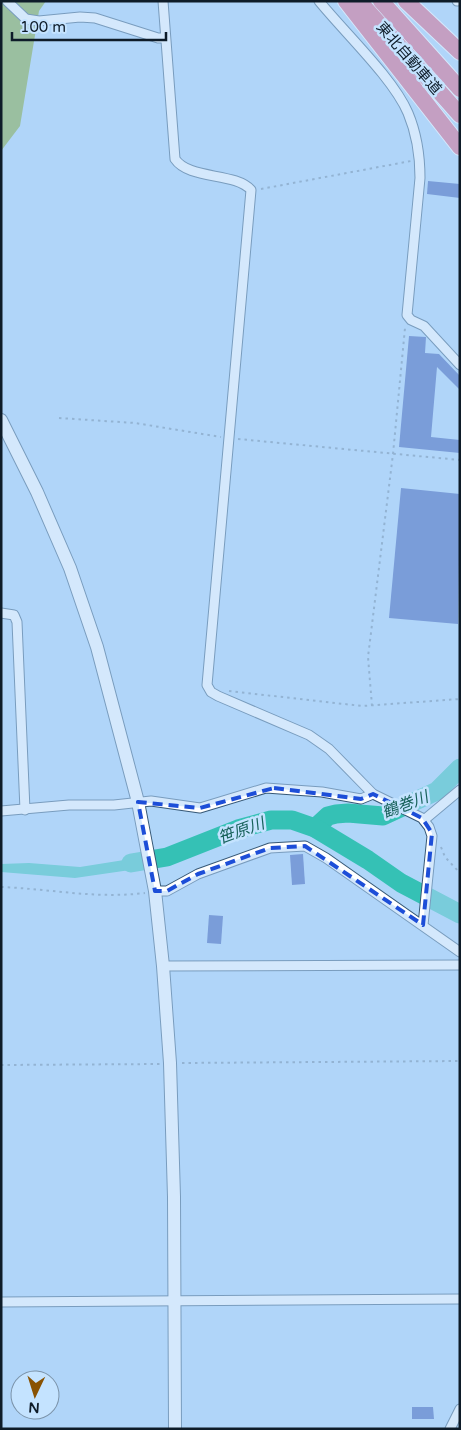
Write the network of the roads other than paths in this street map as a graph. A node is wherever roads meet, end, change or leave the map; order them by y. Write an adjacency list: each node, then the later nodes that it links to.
1 (7, 1): 8 (street)
2 (164, 1): 8 (street)
3 (318, 1): 13 (street)
4 (346, 1): 12 (highway)
5 (359, 1): 11 (highway, 東北自動車道)
6 (381, 1): 10 (highway, 東北自動車道)
7 (406, 1): 9 (highway)
8 (165, 38): 17 (street)
9 (460, 52)
10 (460, 89)
11 (460, 115)
12 (460, 147)
13 (460, 365)
14 (1, 420): 18 (street)
15 (1, 613): 19 (street)
16 (460, 790): 21 (street)
17 (377, 796): 18 (street); 21 (street)
18 (138, 802): 19 (street); 22 (street)
19 (25, 810): 20 (street)
20 (1, 811)
21 (423, 819): 23 (street)
22 (155, 892): 23 (street); 26 (street)
23 (423, 926): 24 (street)
24 (460, 952)
25 (460, 965): 26 (street)
26 (163, 966): 28 (street)
27 (460, 1299): 28 (street)
28 (174, 1300): 29 (street); 31 (street)
29 (1, 1302)
30 (460, 1409): 32 (street)
31 (175, 1429)
32 (450, 1429)

